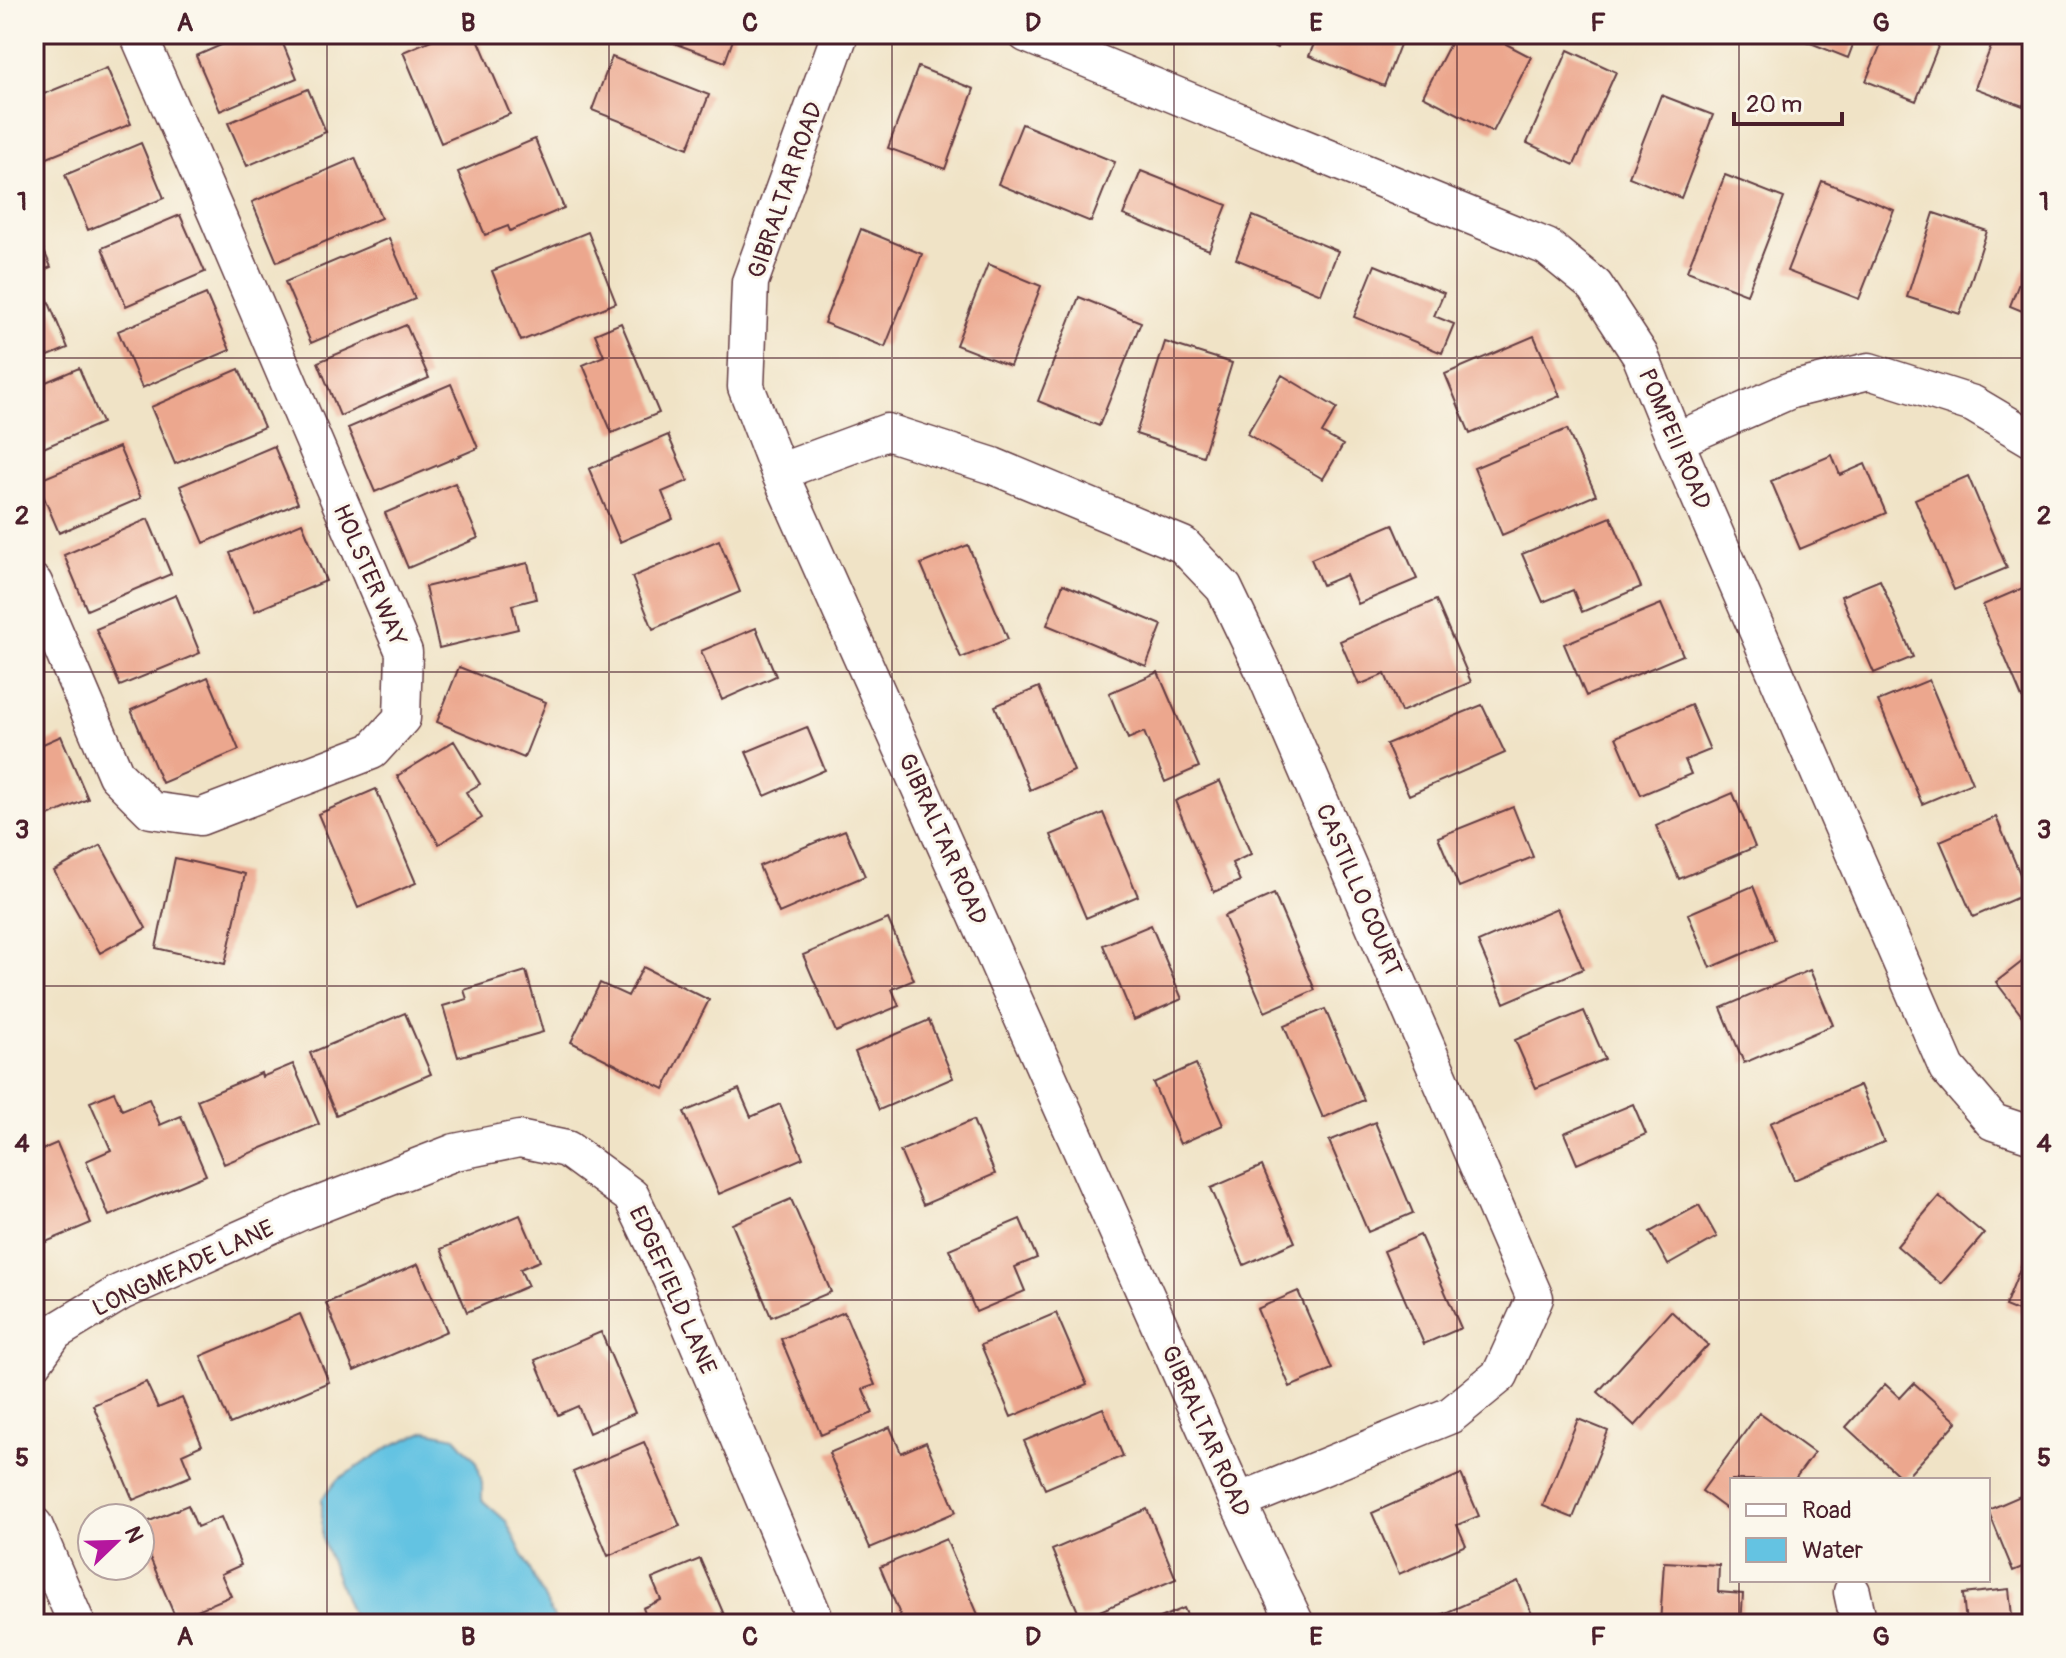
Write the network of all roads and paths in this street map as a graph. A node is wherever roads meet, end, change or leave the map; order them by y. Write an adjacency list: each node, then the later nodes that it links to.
1 (138, 34): 7 (street, HOLSTER WAY)
2 (840, 34): 6 (street, GIBRALTAR ROAD)
3 (1026, 34): 5 (street, POMPEII ROAD)
4 (2032, 439): 5 (street)
5 (1675, 441): 8 (street, POMPEII ROAD)
6 (779, 472): 11 (street, GIBRALTAR ROAD); 11 (street, CASTILLO COURT)
7 (34, 583)
8 (2032, 1135)
9 (303, 1211): 10 (street, LONGMEADE LANE); 14 (street, EDGEFIELD LANE)
10 (34, 1362)
11 (1238, 1502): 15 (street, GIBRALTAR ROAD)
12 (34, 1525): 13 (street)
13 (77, 1624)
14 (817, 1624)
15 (1296, 1624)

